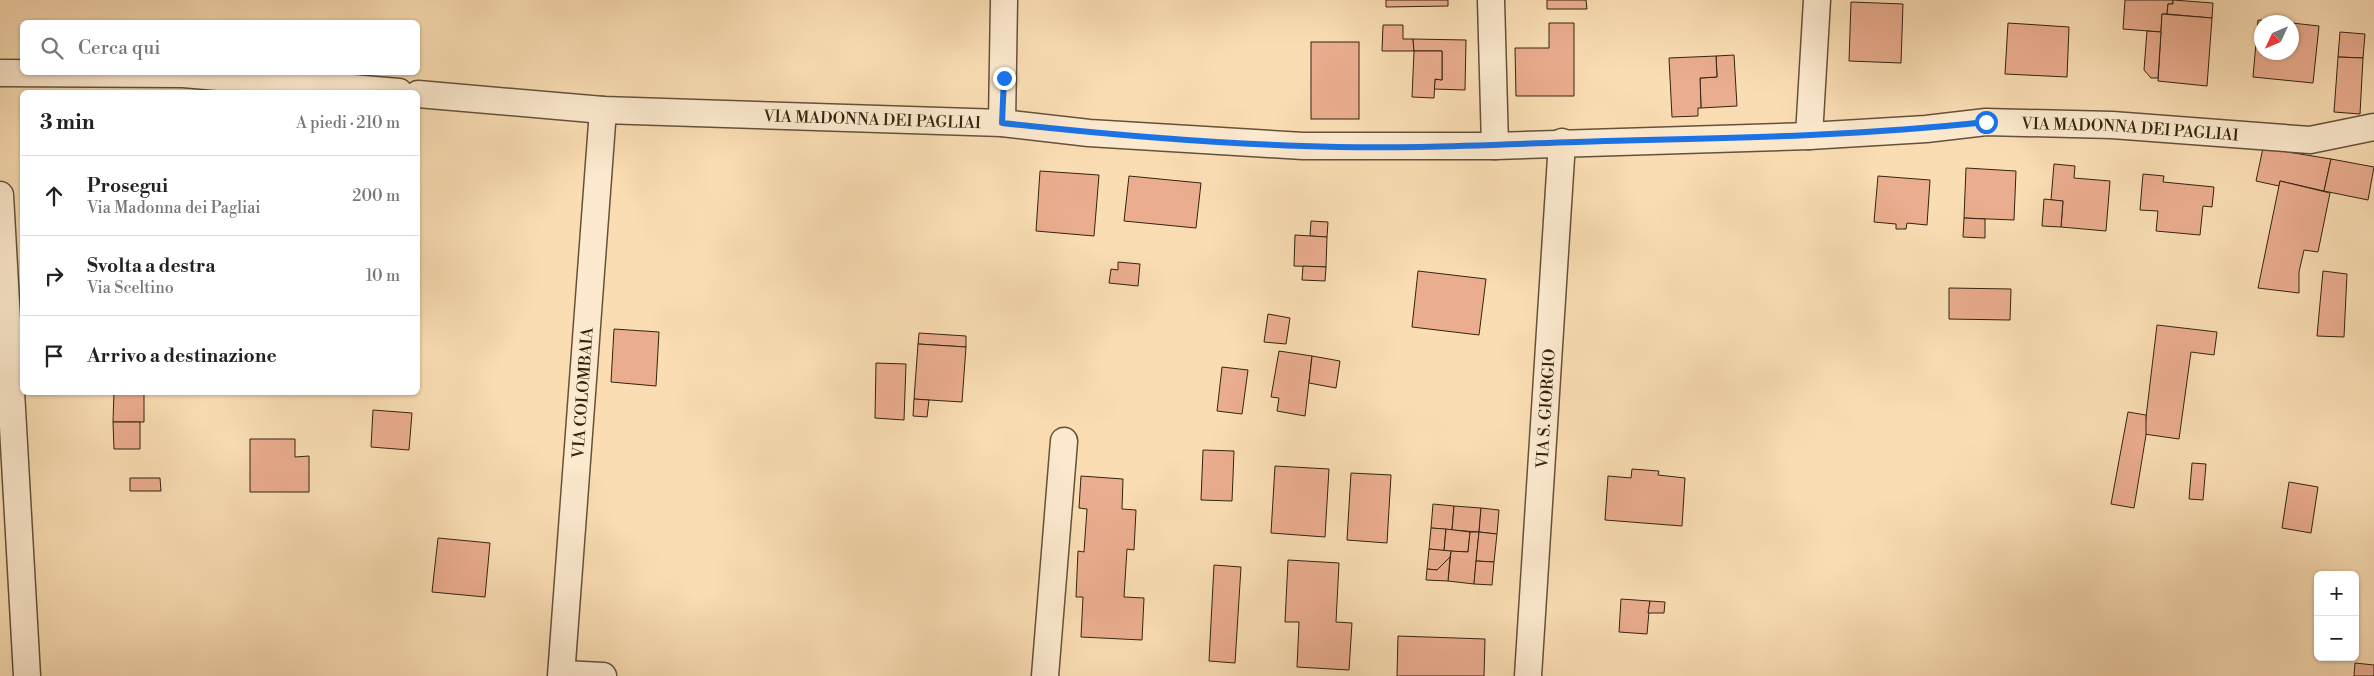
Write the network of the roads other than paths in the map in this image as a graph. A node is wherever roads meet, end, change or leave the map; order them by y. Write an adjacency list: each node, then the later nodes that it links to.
1 (1004, 0): 10 (street)
2 (1491, 0): 14 (street)
3 (1817, 0): 12 (street)
4 (0, 73): 5 (street)
5 (20, 73)
6 (196, 75): 7 (street)
7 (375, 90)
8 (420, 94): 9 (street, VIA MADONNA DEI PAGLIAI)
9 (603, 110): 10 (street, VIA MADONNA DEI PAGLIAI); 17 (street, VIA COLOMBAIA)
10 (1002, 123): 14 (street, VIA MADONNA DEI PAGLIAI)
11 (2374, 127): 12 (street, VIA MADONNA DEI PAGLIAI)
12 (1809, 136): 13 (street, VIA MADONNA DEI PAGLIAI)
13 (1562, 142): 14 (street, VIA MADONNA DEI PAGLIAI); 21 (street, VIA S. GIORGIO)
14 (1495, 146)
15 (0, 195): 18 (street)
16 (1064, 441): 20 (street)
17 (561, 675): 19 (street)
18 (27, 676)
19 (603, 676)
20 (1045, 676)
21 (1528, 676)

